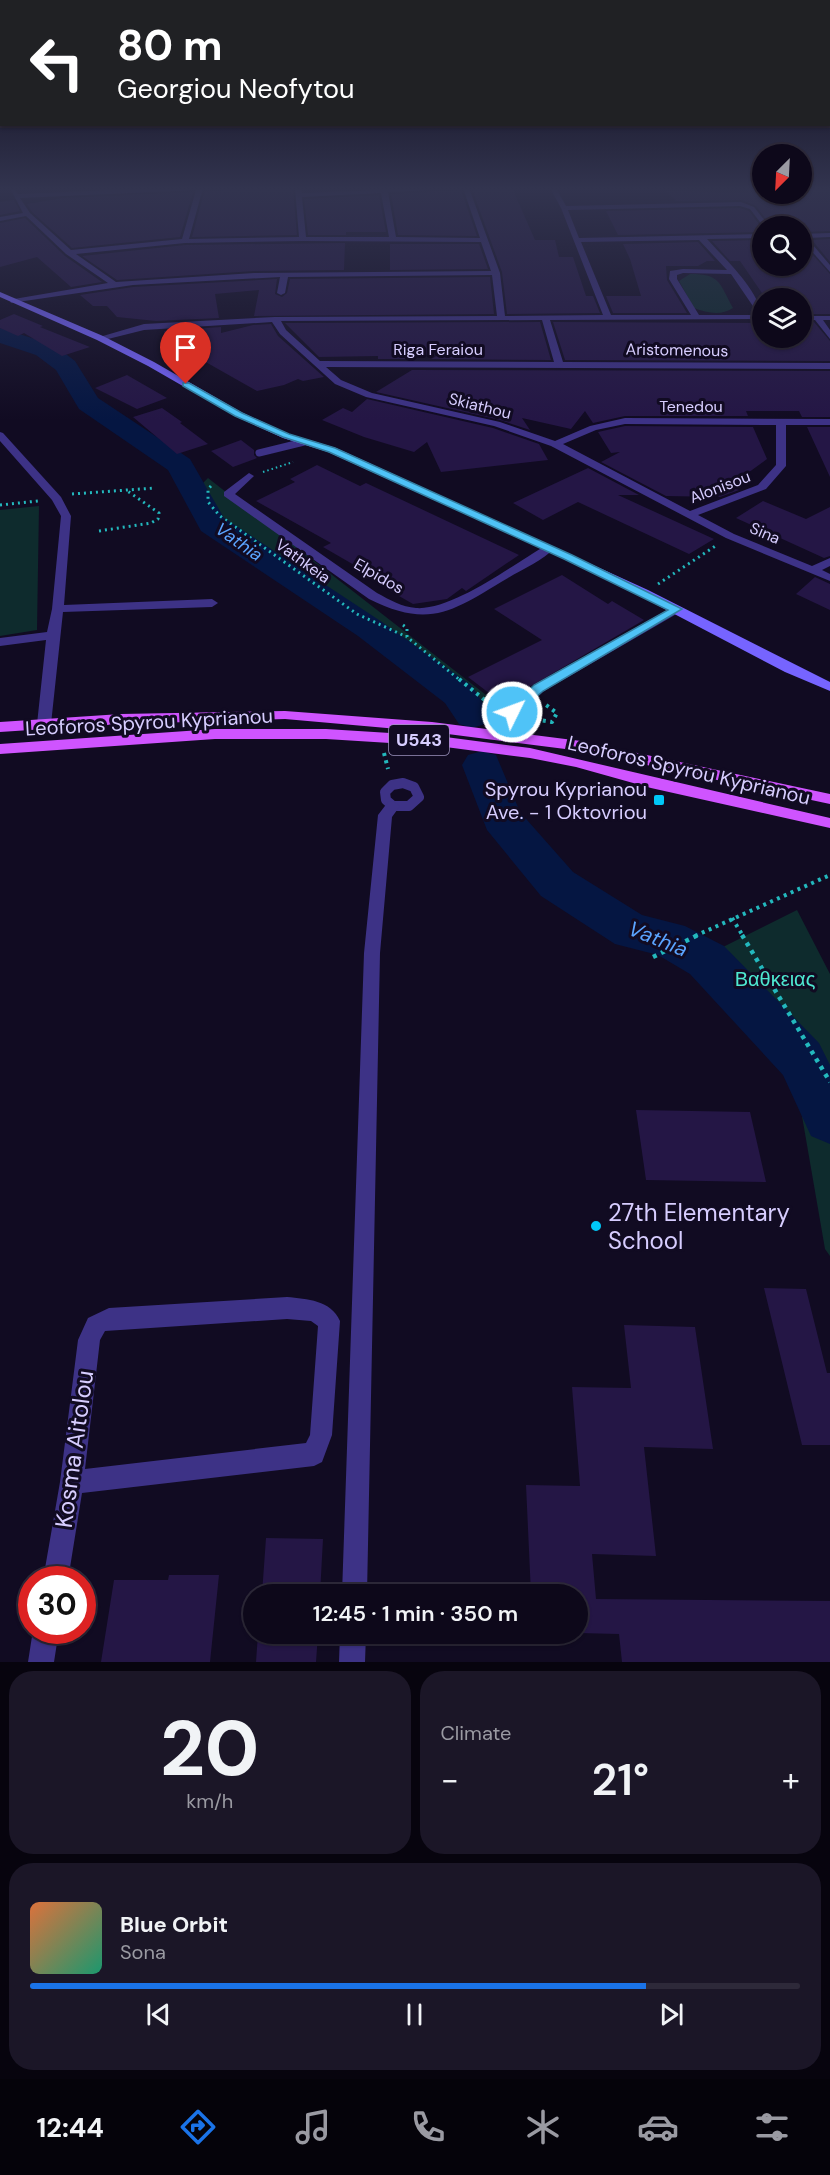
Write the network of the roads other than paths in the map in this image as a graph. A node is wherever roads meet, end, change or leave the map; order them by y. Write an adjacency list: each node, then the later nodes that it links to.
1 (88, 266): 8 (street)
2 (494, 266): 6 (street)
3 (587, 266): 16 (street)
4 (727, 266): 5 (street)
5 (733, 272): 12 (street); 17 (street)
6 (496, 273): 7 (street); 14 (street)
7 (284, 276): 8 (street); 9 (street)
8 (115, 285): 11 (street)
9 (281, 292)
10 (0, 294): 11 (street)
11 (14, 300): 23 (street)
12 (752, 300)
13 (752, 315): 17 (street)
14 (501, 317): 15 (street); 21 (street)
15 (545, 318): 16 (street); 25 (street)
16 (609, 318): 17 (street)
17 (697, 318)
18 (812, 318): 19 (street)
19 (817, 318): 20 (street); 22 (street)
20 (830, 318)
21 (275, 319): 23 (street); 24 (street, Skiathou)
22 (830, 336)
23 (100, 338): 30 (street)
24 (317, 364): 25 (street, Riga Feraiou); 31 (street, Skiathou)
25 (559, 364): 26 (street, Aristomenous)
26 (830, 366)
27 (781, 421): 28 (street, Tenedou); 31 (street, Tenedou); 34 (street, Alonisou)
28 (830, 422)
29 (0, 435): 40 (street)
30 (304, 442): 32 (lane); 35 (street)
31 (555, 444): 34 (street, Skiathou)
32 (258, 453)
33 (249, 476): 35 (street, Elpidos)
34 (688, 515): 37 (street, Sina)
35 (549, 548): 41 (street)
36 (830, 561): 37 (street)
37 (813, 571): 38 (street, Sina)
38 (830, 578)
39 (212, 603): 40 (street)
40 (58, 609): 42 (street)
41 (676, 609): 44 (street); 45 (street)
42 (53, 635): 43 (street); 46 (street)
43 (0, 642)
44 (830, 687)
45 (508, 713)
46 (44, 724): 47 (main road, Leoforos Spyrou Kyprianou / U543); 49 (main road, Leoforos Spyrou Kyprianou / U543)
47 (0, 727)
48 (0, 749): 51 (main road, Leoforos Spyrou Kyprianou / U543)
49 (830, 799)
50 (393, 806): 50 (lane); 54 (street)
51 (830, 823)
52 (72, 1482): 52 (street, Kosma Aitolou); 53 (street, Kosma Aitolou)
53 (57, 1566)
54 (354, 1584)
55 (44, 1644): 57 (street)
56 (353, 1644): 58 (street)
57 (41, 1662)
58 (352, 1662)

